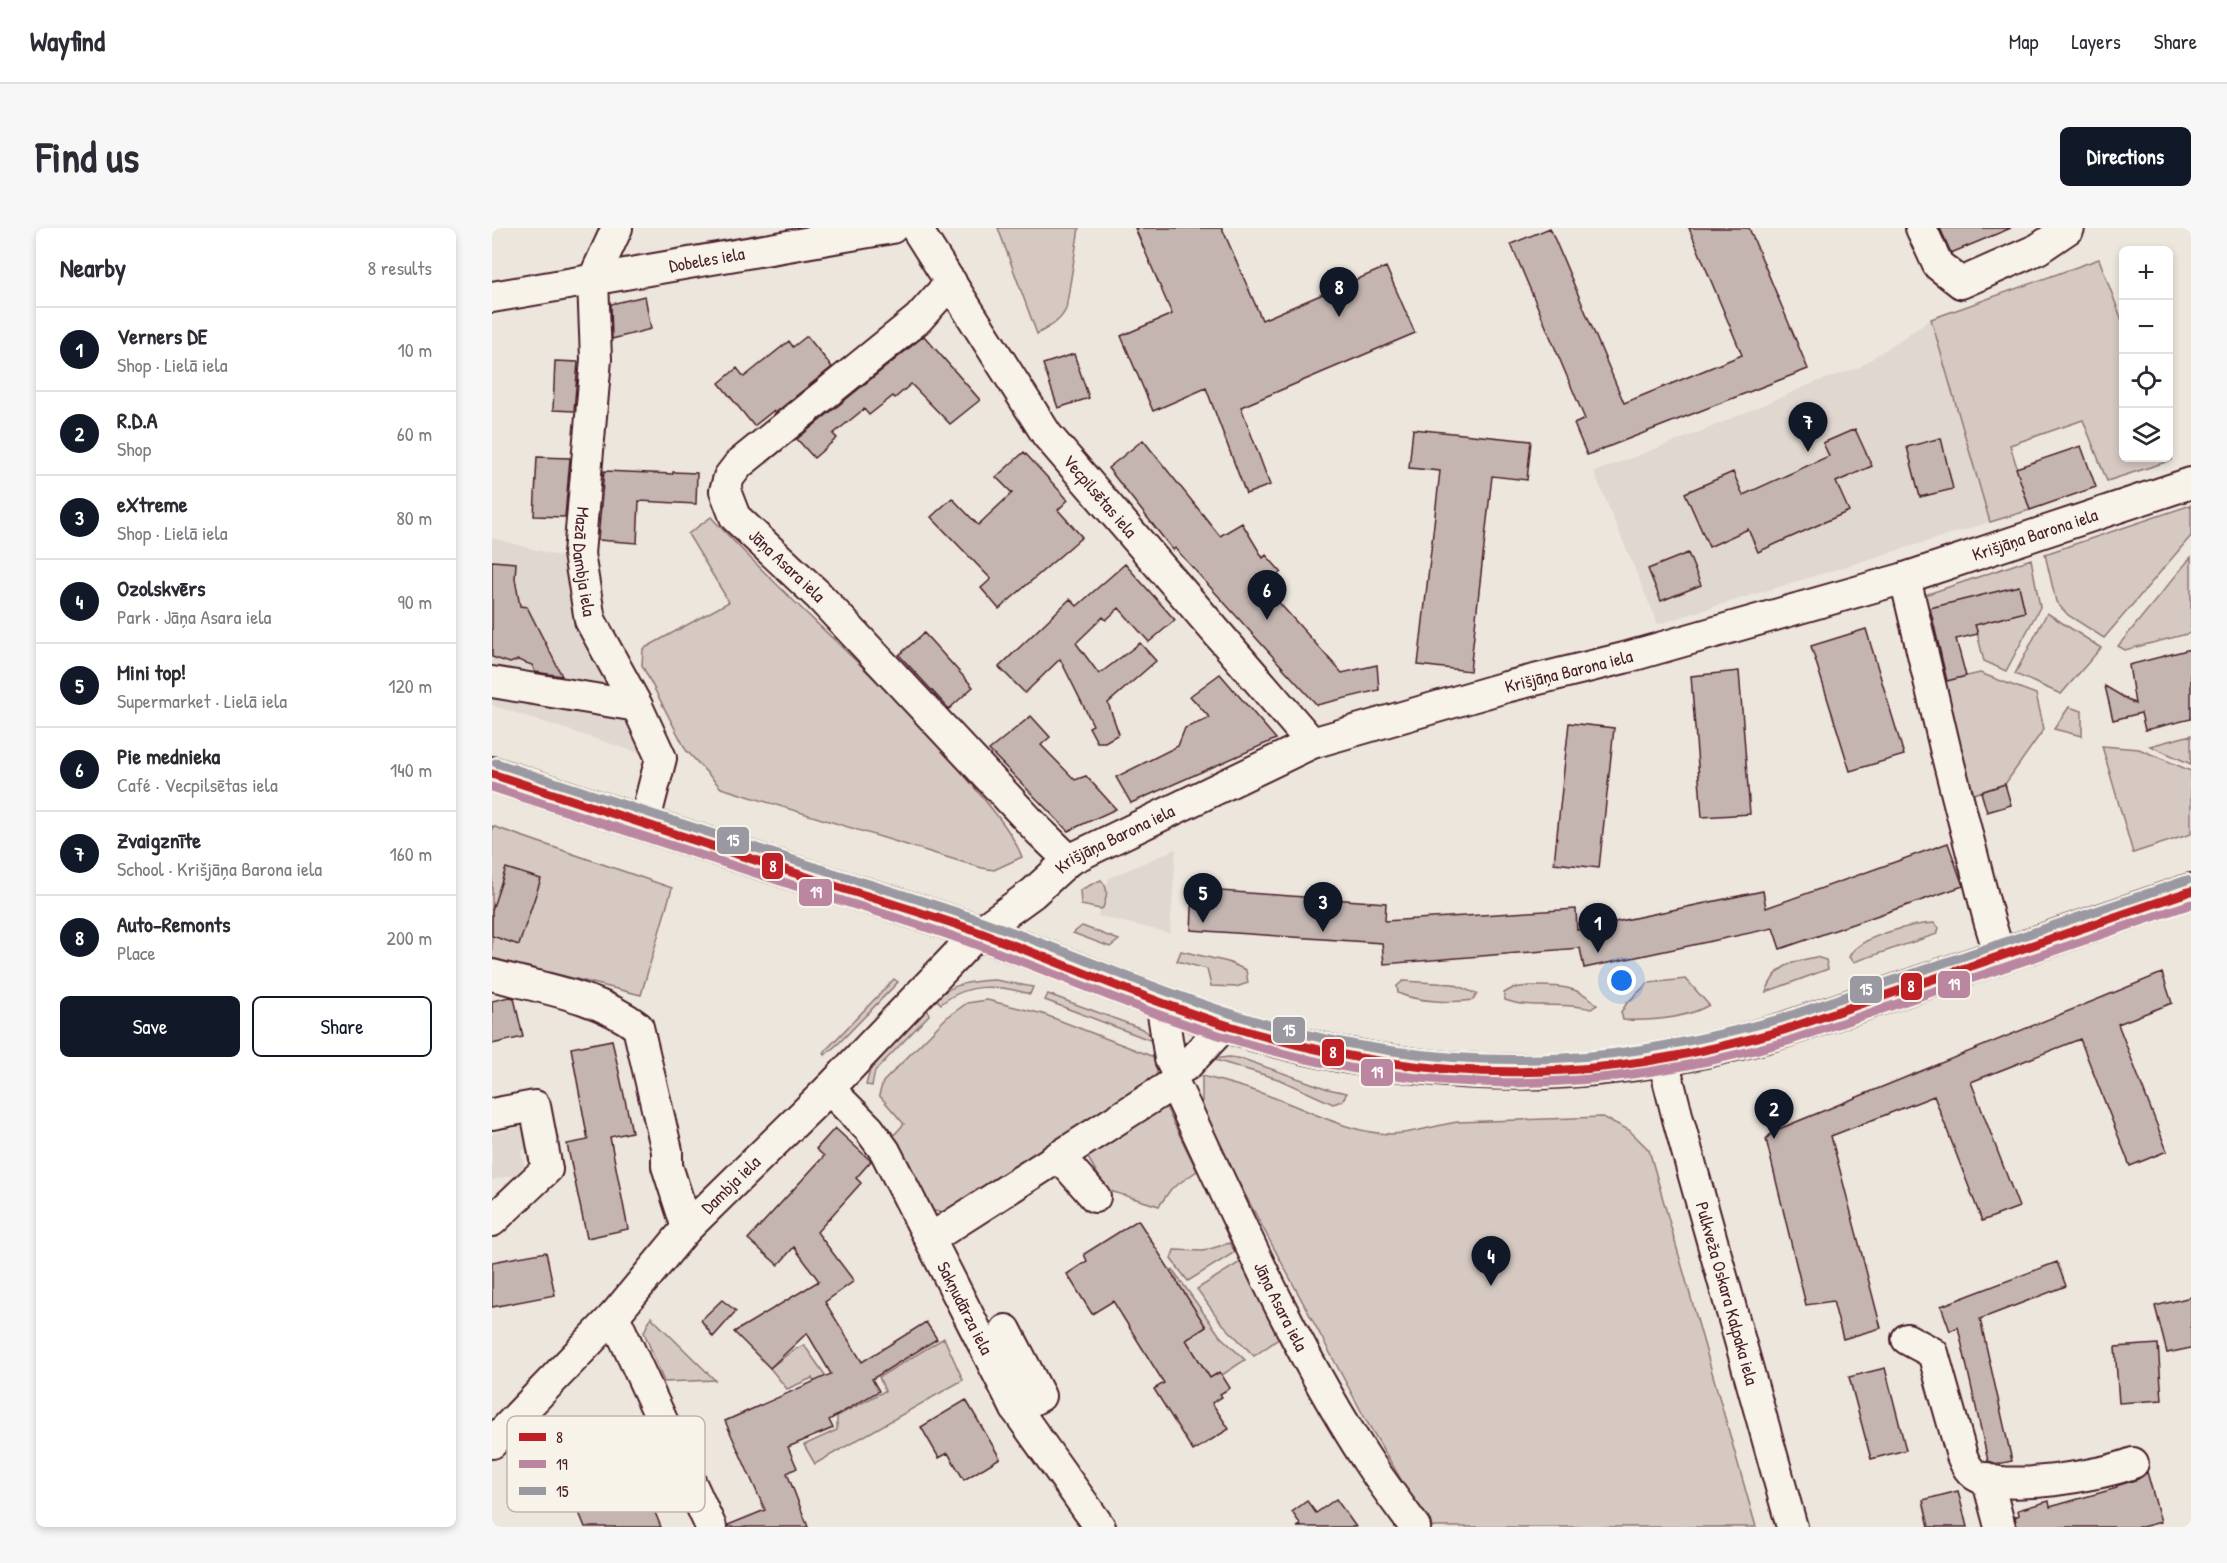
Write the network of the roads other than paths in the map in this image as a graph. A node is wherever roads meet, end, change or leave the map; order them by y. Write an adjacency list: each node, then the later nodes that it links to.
1 (616, 228): 6 (street)
2 (892, 228): 6 (street, Dobeles iela)
3 (916, 228): 7 (street, Vecpilsētas iela)
4 (1921, 228): 5 (street)
5 (2069, 228)
6 (593, 280): 8 (street, Dobeles iela); 12 (street, Mazā Dambja iela)
7 (951, 282): 13 (street, Vecpilsētas iela); 16 (street, Jāņa Asara iela)
8 (492, 297)
9 (2191, 483): 10 (street, Krišjāņa Barona iela)
10 (1905, 578): 13 (street, Krišjāņa Barona iela); 19 (street)
11 (492, 682): 12 (street)
12 (637, 706): 15 (street, Mazā Dambja iela)
13 (1312, 743): 16 (street, Krišjāņa Barona iela)
14 (492, 774): 15 (main road)
15 (644, 824): 18 (main road)
16 (1069, 860): 18 (street, Krišjāņa Barona iela)
17 (2191, 891): 19 (main road)
18 (978, 933): 21 (main road); 25 (street, Dambja iela)
19 (2001, 956): 23 (main road)
20 (492, 975): 30 (street)
21 (1161, 1001): 22 (main road); 24 (street, Jāņa Asara iela)
22 (1225, 1025): 23 (main road); 24 (street)
23 (1663, 1059): 46 (street, Pulkveža Oskara Kalpaka iela)
24 (1175, 1077): 27 (street); 45 (street, Jāņa Asara iela)
25 (829, 1089): 30 (street, Dambja iela); 31 (street, Sakņudārza iela)
26 (492, 1114): 29 (street)
27 (1059, 1156): 28 (street); 31 (street)
28 (1095, 1197)
29 (492, 1221)
30 (687, 1228): 32 (street, Dambja iela)
31 (930, 1239): 35 (street, Sakņudārza iela)
32 (614, 1316): 36 (street, Dambja iela); 37 (street)
33 (1006, 1330): 35 (street)
34 (1907, 1339): 41 (street)
35 (1016, 1409): 44 (street, Sakņudārza iela)
36 (518, 1416)
37 (660, 1416)
38 (507, 1427): 39 (street, Dambja iela)
39 (492, 1443)
40 (2133, 1463): 41 (street)
41 (1986, 1478): 47 (street)
42 (704, 1512): 43 (street)
43 (711, 1527)
44 (1100, 1527)
45 (1414, 1527)
46 (1791, 1527)
47 (2001, 1527)

